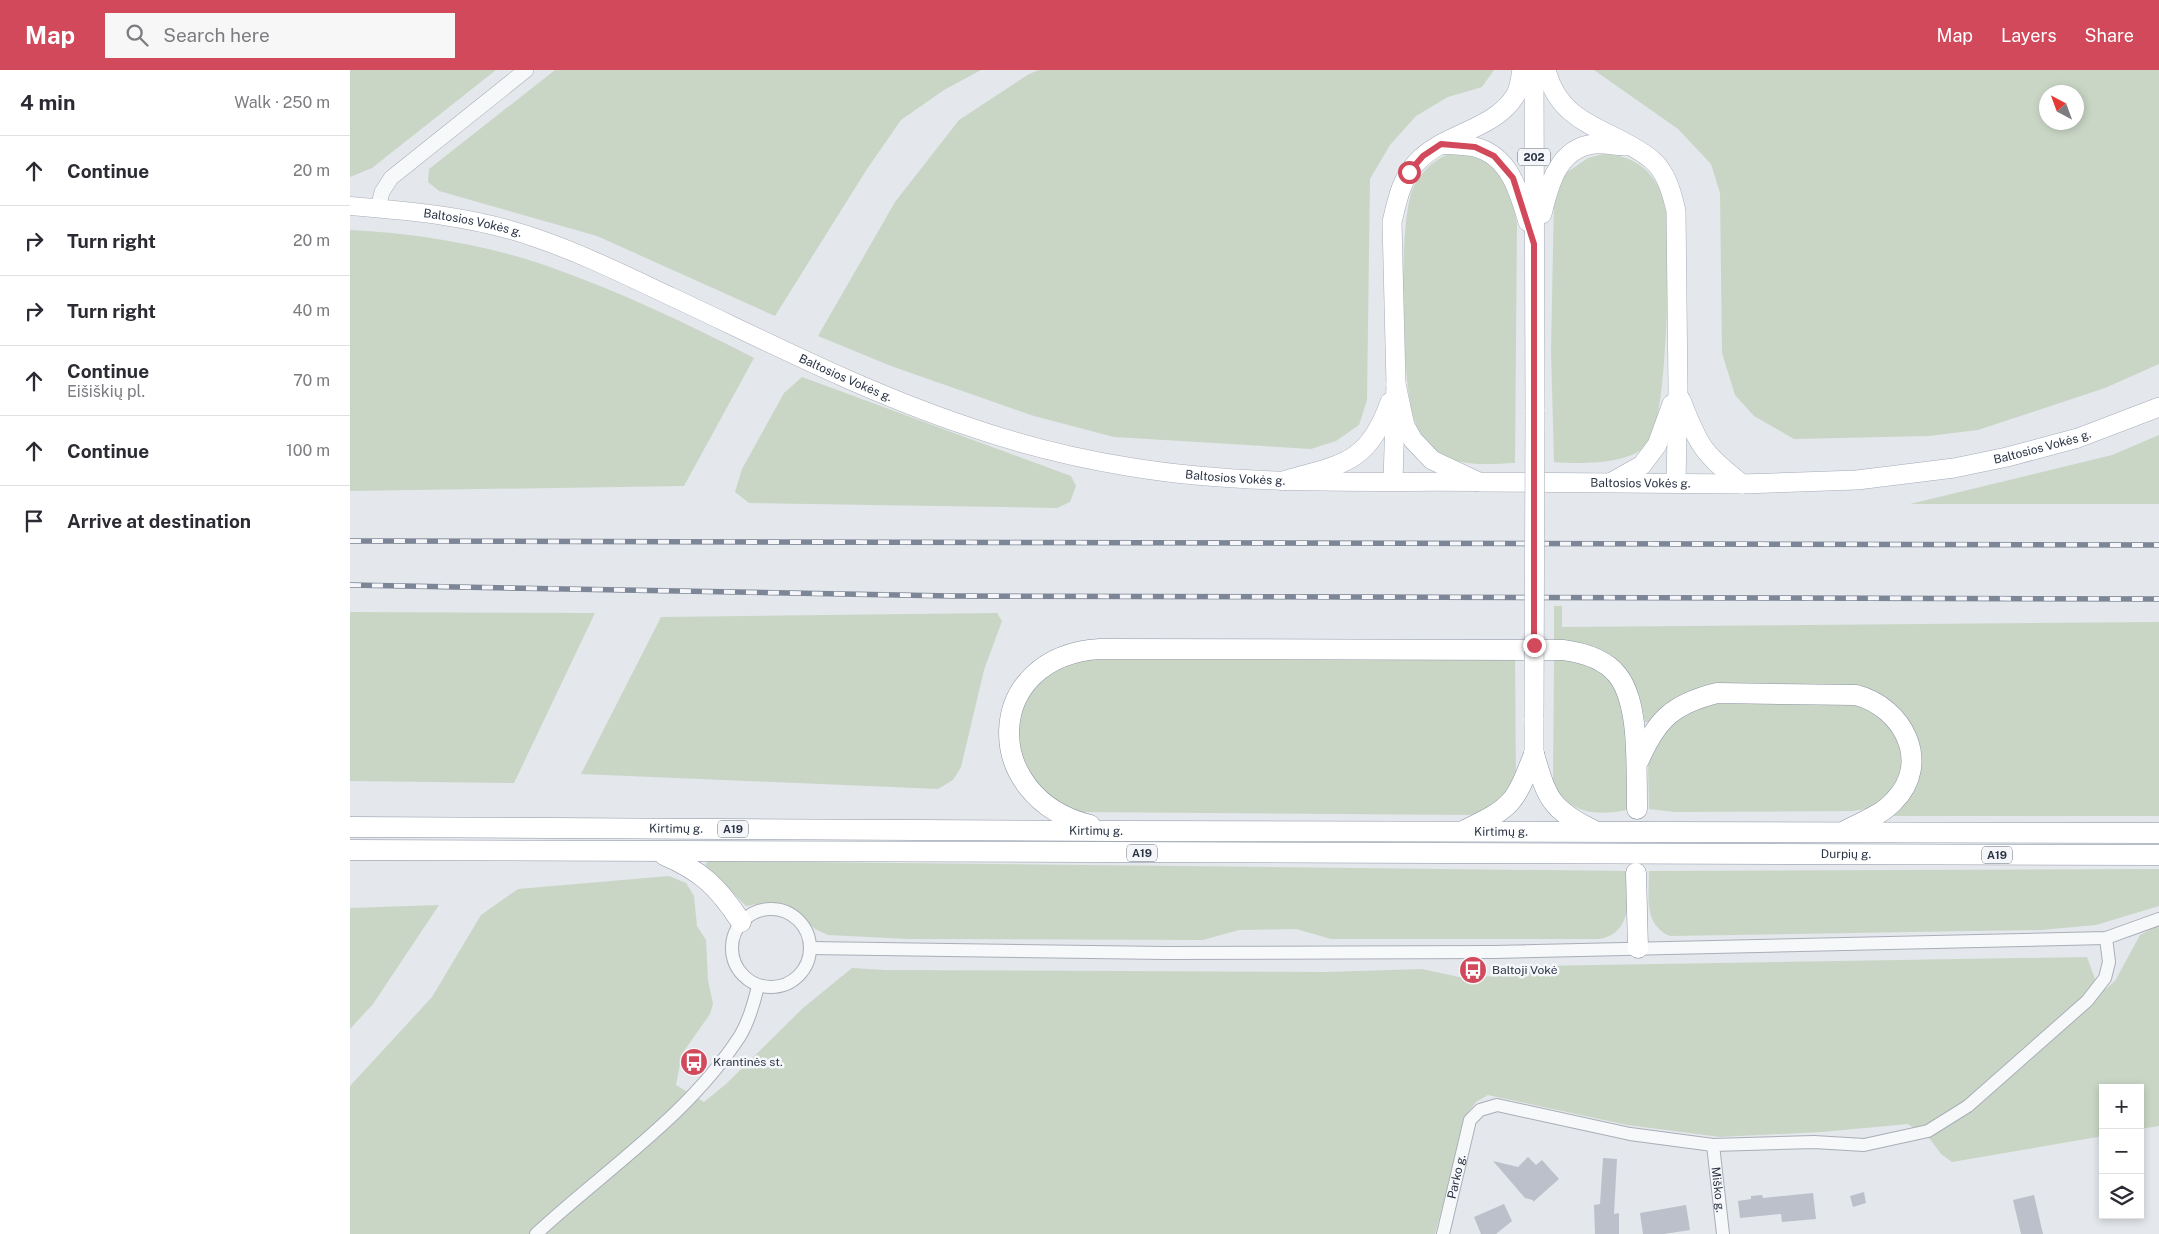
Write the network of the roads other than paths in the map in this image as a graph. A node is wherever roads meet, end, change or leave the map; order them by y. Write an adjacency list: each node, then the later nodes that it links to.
1 (526, 70): 8 (street)
2 (1522, 70): 5 (main road)
3 (1534, 70): 9 (main road, 202)
4 (1546, 70): 6 (main road)
5 (1441, 144): 9 (main road); 10 (main road)
6 (1631, 147): 9 (main road); 11 (main road)
7 (350, 206): 8 (main road, Baltosios Vokės g.)
8 (378, 208): 13 (main road, Baltosios Vokės g.)
9 (1534, 244): 19 (main road, 202, bridge)
10 (1396, 384): 13 (main road); 14 (main road); 15 (main road)
11 (1678, 389): 16 (main road); 17 (main road); 18 (main road)
12 (2159, 407): 18 (main road, Baltosios Vokės g.)
13 (1283, 481): 14 (main road, Baltosios Vokės g.)
14 (1393, 481): 15 (main road, Baltosios Vokės g.)
15 (1479, 482): 16 (main road, Baltosios Vokės g.)
16 (1611, 483): 17 (main road, Baltosios Vokės g.)
17 (1676, 483): 18 (main road, Baltosios Vokės g.)
18 (1742, 484)
19 (1534, 754): 24 (highway); 25 (highway)
20 (1638, 763): 21 (highway); 23 (highway); 26 (highway)
21 (1637, 809)
22 (350, 827): 23 (highway, Kirtimų g. / A19)
23 (1117, 831): 24 (highway, Kirtimų g. / A19)
24 (1460, 832): 25 (highway, Kirtimų g. / A19)
25 (1597, 832): 26 (highway, Kirtimų g. / A19)
26 (1844, 832): 27 (highway, Durpių g. / A19)
27 (2159, 833)
28 (350, 850): 29 (highway, Kirtimų g. / A19)
29 (656, 851): 30 (highway, Kirtimų g. / A19); 34 (highway)
30 (1532, 854): 31 (highway, Durpių g. / A19)
31 (2159, 855)
32 (1636, 873): 37 (highway)
33 (2159, 919): 35 (street)
34 (741, 922): 36 (street); 38 (street)
35 (2106, 938): 37 (street); 39 (street)
36 (810, 948): 37 (street); 38 (street)
37 (1638, 948)
38 (758, 986): 40 (street)
39 (1713, 1145): 41 (street, Parko g.); 42 (street, Miško g.)
40 (536, 1234)
41 (1443, 1234)
42 (1723, 1234)

